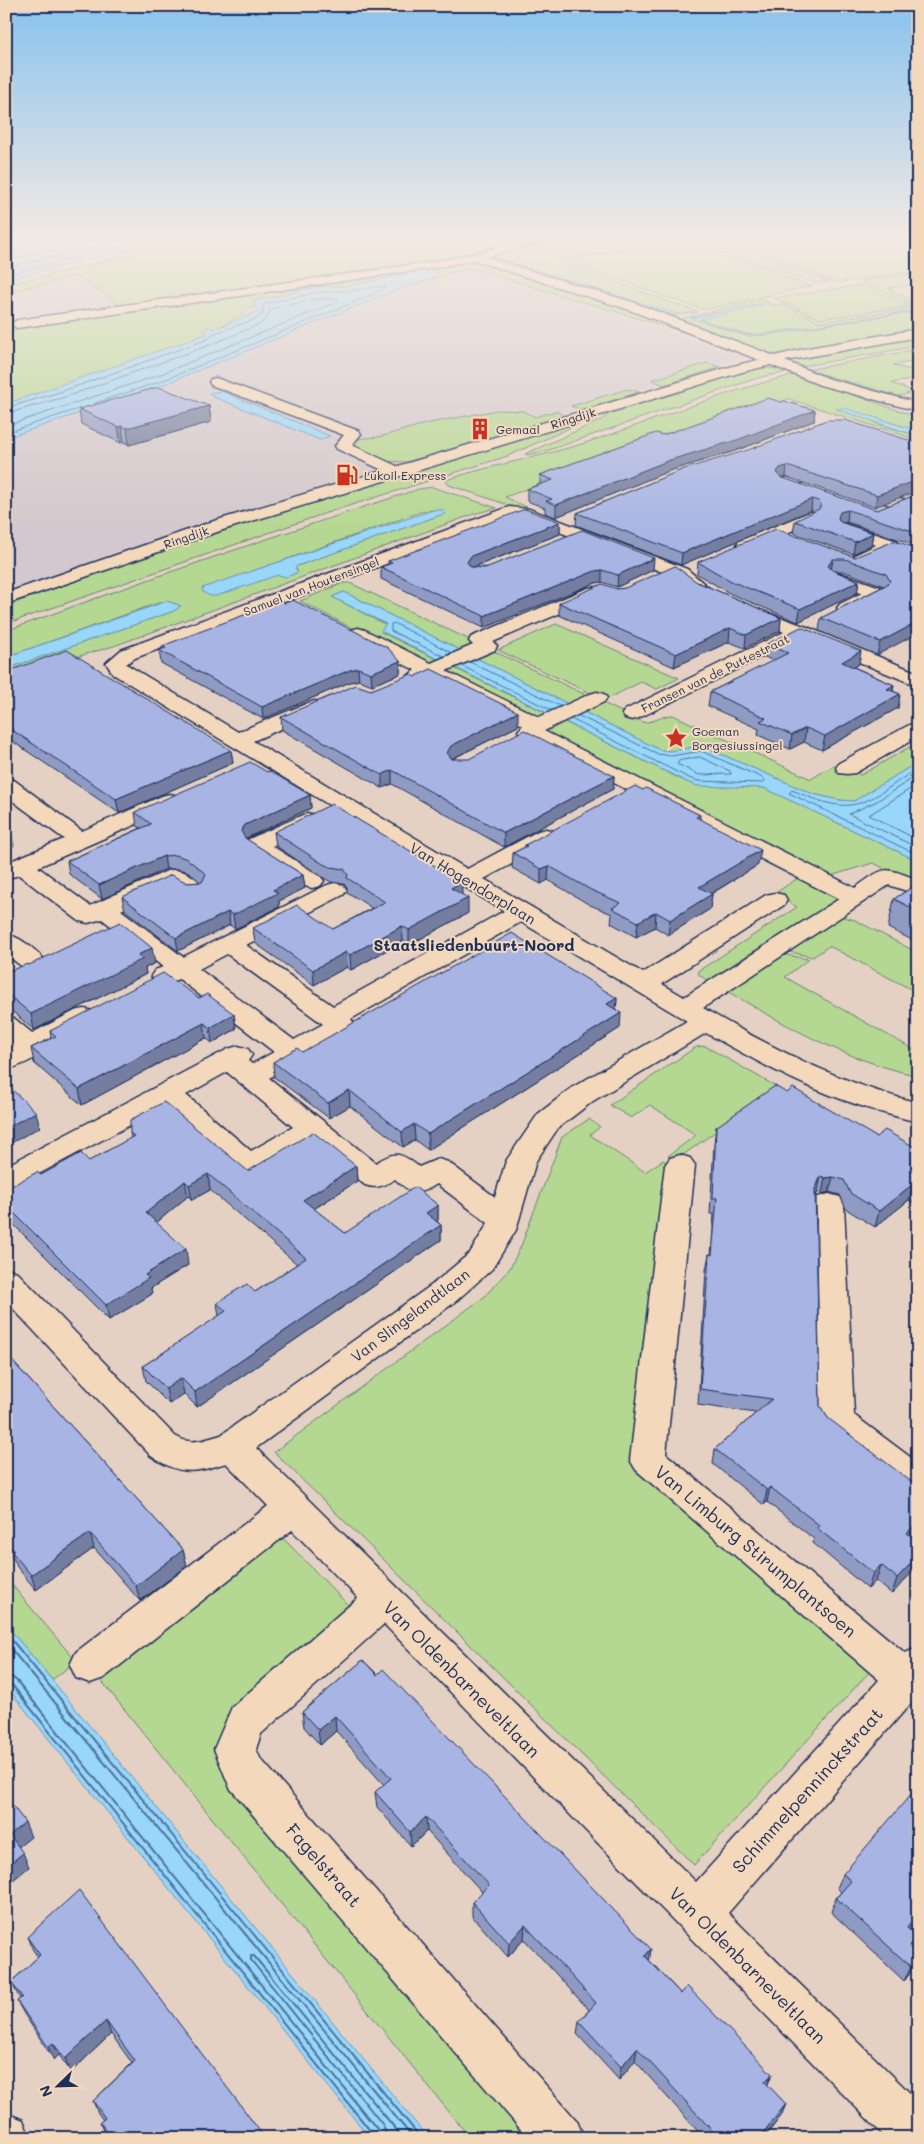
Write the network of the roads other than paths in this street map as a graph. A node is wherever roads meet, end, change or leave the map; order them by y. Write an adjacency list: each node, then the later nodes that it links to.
1 (716, 338): 3 (street)
2 (891, 338): 3 (street, Ringdijk)
3 (772, 360): 5 (street); 6 (street, Ringdijk)
4 (216, 382): 6 (street)
5 (918, 407)
6 (396, 471): 28 (street, Ringdijk)
7 (785, 471): 8 (street)
8 (802, 477): 9 (street); 11 (street)
9 (809, 492)
10 (918, 497): 11 (street)
11 (902, 504): 12 (street)
12 (885, 511)
13 (868, 519): 15 (street)
14 (578, 526): 18 (street); 22 (street); 27 (street, Samuel van Houtensingel)
15 (846, 529): 16 (street); 20 (street)
16 (774, 533): 17 (street); 19 (street)
17 (800, 542)
18 (554, 545)
19 (730, 552)
20 (845, 559)
21 (698, 565): 22 (street)
22 (677, 571): 24 (street); 26 (street)
23 (837, 577): 32 (street, Fransen van de Puttestraat)
24 (652, 580)
25 (610, 595): 34 (street)
26 (715, 595)
27 (284, 596): 30 (street); 33 (street, Samuel van Houtensingel)
28 (6, 599)
29 (731, 604): 32 (street)
30 (307, 608)
31 (338, 624): 34 (street)
32 (799, 631): 35 (street); 39 (street, Fransen van de Puttestraat)
33 (120, 670): 42 (street, Van Hogendorplaan)
34 (430, 671): 36 (street); 41 (street)
35 (913, 674)
36 (405, 681)
37 (596, 698): 41 (street)
38 (333, 699): 42 (street)
39 (632, 714)
40 (918, 728): 44 (street)
41 (526, 732): 47 (street)
42 (236, 741): 43 (street, Van Hogendorplaan)
43 (265, 759): 45 (street); 50 (street, Van Hogendorplaan)
44 (848, 768)
45 (240, 770)
46 (6, 785): 52 (street)
47 (638, 787): 49 (street); 59 (street)
48 (189, 792): 52 (street)
49 (612, 800)
50 (340, 804): 54 (street, Van Hogendorplaan); 55 (street)
51 (561, 828): 54 (street)
52 (80, 840): 53 (street)
53 (14, 868): 62 (street)
54 (466, 879): 61 (street, Van Hogendorplaan)
55 (312, 881)
56 (184, 883): 62 (street)
57 (918, 888): 59 (street, Van Slingelandtlaan)
58 (335, 890): 65 (street)
59 (856, 898): 72 (street, Van Slingelandtlaan)
60 (774, 900): 68 (street)
61 (520, 912): 68 (street, Van Hogendorplaan); 71 (street)
62 (113, 916): 63 (street); 67 (street)
63 (88, 939)
64 (6, 941): 66 (street)
65 (229, 944): 67 (street); 71 (street)
66 (34, 965)
67 (181, 968): 69 (street); 75 (street)
68 (644, 984): 72 (street, Van Hogendorplaan)
69 (147, 985)
70 (105, 1006): 74 (street)
71 (341, 1014): 75 (street)
72 (694, 1015): 79 (street, Van Hogendorplaan); 84 (street, Van Slingelandtlaan)
73 (6, 1025): 74 (street)
74 (29, 1044): 76 (street)
75 (293, 1053): 77 (street)
76 (6, 1061)
77 (239, 1064): 78 (street); 80 (street)
78 (167, 1094): 80 (street); 82 (street)
79 (918, 1113)
80 (313, 1128): 84 (street)
81 (680, 1165): 91 (street, Van Limburg Stirumplantsoen)
82 (6, 1178)
83 (830, 1205): 87 (street)
84 (504, 1220): 86 (street, Van Slingelandtlaan)
85 (6, 1280): 86 (street)
86 (232, 1446): 88 (street, Van Oldenbarneveltlaan)
87 (918, 1483)
88 (292, 1508): 89 (street, Van Oldenbarneveltlaan); 90 (street)
89 (384, 1600): 92 (street, Van Oldenbarneveltlaan); 94 (street, Fagelstraat)
90 (90, 1665)
91 (912, 1673): 92 (street, Schimmelpenninckstraat)
92 (697, 1914): 93 (street, Van Oldenbarneveltlaan)
93 (907, 2122)
94 (560, 2138)

